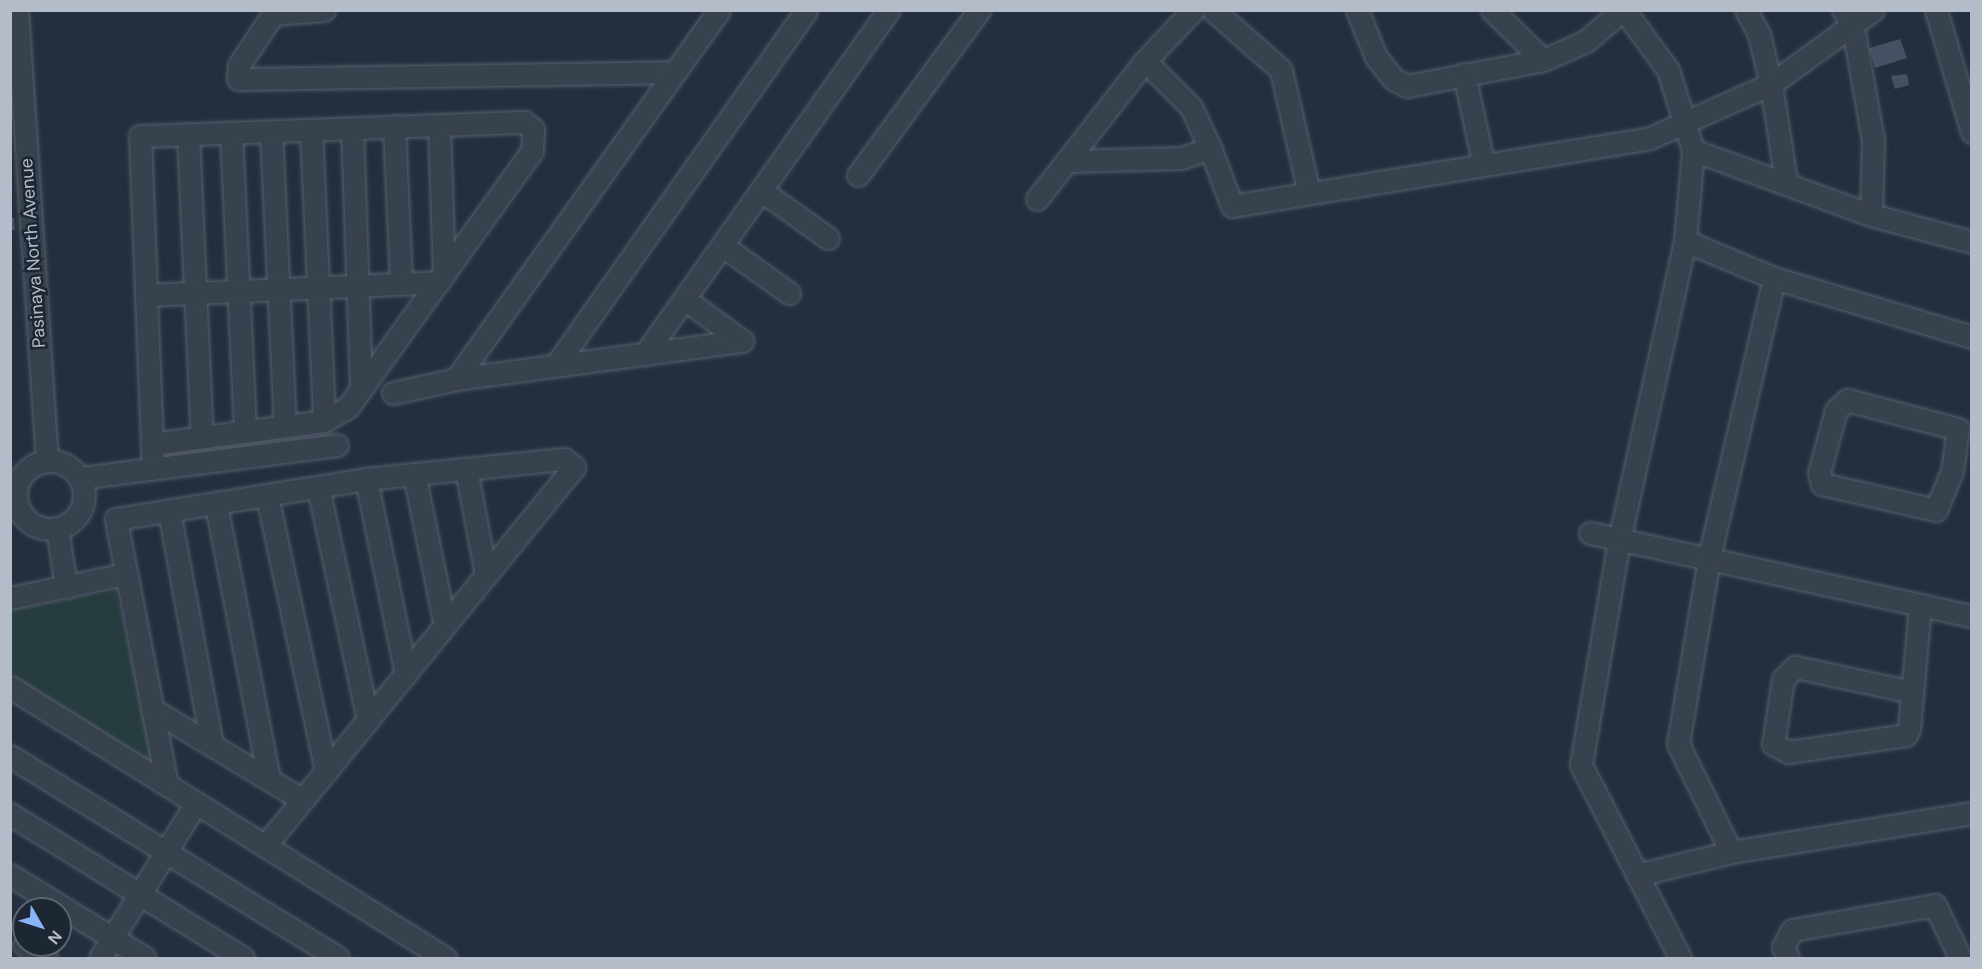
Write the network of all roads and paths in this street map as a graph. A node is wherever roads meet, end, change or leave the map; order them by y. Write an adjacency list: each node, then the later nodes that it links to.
1 (324, 10): 18 (street)
2 (719, 10): 18 (street)
3 (806, 10): 57 (street)
4 (889, 10): 36 (street)
5 (979, 10): 34 (street)
6 (1193, 10): 17 (street)
7 (1213, 10): 37 (street)
8 (1356, 10): 19 (street)
9 (1492, 10): 16 (street)
10 (1623, 10): 16 (street); 21 (street)
11 (1746, 10): 20 (street)
12 (1873, 10): 15 (street)
13 (1936, 10): 27 (street)
14 (15, 19): 67 (street, Pasinaya North Avenue)
15 (1848, 19): 20 (street); 39 (street)
16 (1543, 60): 19 (street)
17 (1145, 62): 30 (street); 32 (street)
18 (674, 72): 58 (street)
19 (1464, 74): 33 (street)
20 (1771, 84): 21 (street); 35 (street)
21 (1687, 122): 31 (street); 33 (street)
22 (439, 125): 23 (street); 44 (street); 44 (street)
23 (394, 126): 24 (street); 46 (street)
24 (352, 128): 25 (street); 47 (street)
25 (311, 130): 26 (street); 48 (street)
26 (271, 131): 28 (street); 49 (street)
27 (1971, 132)
28 (231, 133): 29 (street); 50 (street)
29 (188, 134): 51 (street); 53 (street)
30 (1210, 148): 32 (street); 37 (street)
31 (1693, 150): 35 (street); 41 (street)
32 (1069, 161): 38 (street)
33 (1483, 162): 37 (street)
34 (858, 175)
35 (1786, 181): 39 (street)
36 (762, 191): 40 (street); 43 (street)
37 (1309, 193)
38 (1036, 199)
39 (1871, 215): 42 (street)
40 (828, 238)
41 (1684, 241): 45 (street); 81 (street)
42 (1971, 242)
43 (723, 246): 52 (street); 54 (street)
44 (441, 278): 46 (street); 59 (street)
45 (1774, 278): 55 (street); 82 (street)
46 (402, 282): 47 (street)
47 (359, 284): 48 (street); 59 (street)
48 (318, 286): 49 (street); 61 (street)
49 (278, 288): 50 (street); 62 (street)
50 (238, 291): 51 (street); 63 (street)
51 (195, 292): 53 (street); 64 (street)
52 (789, 293)
53 (146, 295): 65 (street)
54 (686, 300): 56 (street); 56 (street)
55 (1971, 337)
56 (645, 354): 57 (street)
57 (556, 365): 58 (street)
58 (456, 379): 60 (street)
59 (362, 389): 61 (street)
60 (393, 393)
61 (324, 421): 62 (street)
62 (285, 426): 63 (street)
63 (245, 432): 64 (street)
64 (202, 438): 65 (street)
65 (152, 444): 68 (street)
66 (337, 445): 68 (street)
67 (47, 460): 72 (street); 77 (street)
68 (153, 469): 72 (street)
69 (466, 469): 71 (street); 84 (street); 84 (street)
70 (1962, 472): 70 (street)
71 (414, 474): 73 (street); 89 (street)
72 (80, 478): 79 (street)
73 (366, 479): 74 (street); 90 (street)
74 (318, 487): 75 (street); 94 (street)
75 (267, 496): 76 (street); 97 (street)
76 (216, 504): 78 (street); 98 (street)
77 (14, 505): 79 (street)
78 (169, 511): 83 (street); 95 (street)
79 (57, 528): 85 (street)
80 (1590, 532): 81 (street)
81 (1619, 540): 82 (street); 108 (street)
82 (1709, 558): 87 (street); 106 (street)
83 (126, 574): 85 (street); 93 (street)
84 (486, 575): 89 (street)
85 (66, 586): 86 (street)
86 (10, 598)
87 (1920, 605): 88 (street); 92 (street)
88 (1971, 616)
89 (445, 625): 90 (street)
90 (406, 674): 94 (street)
91 (10, 687): 99 (street)
92 (1912, 692): 92 (street)
93 (152, 709): 95 (street); 99 (street)
94 (368, 720): 97 (street)
95 (212, 745): 98 (street)
96 (10, 756): 105 (street)
97 (326, 772): 100 (street)
98 (268, 779): 100 (street)
99 (167, 785): 101 (street)
100 (303, 800): 104 (street)
101 (196, 803): 104 (street); 105 (street)
102 (1971, 813): 106 (street)
103 (10, 814): 109 (street)
104 (265, 846): 111 (street)
105 (166, 852): 109 (street); 115 (street)
106 (1731, 852): 108 (street)
107 (10, 875): 110 (street)
108 (1637, 875): 116 (street)
109 (139, 894): 110 (street); 114 (street)
110 (112, 938): 112 (street); 113 (street)
111 (434, 956)
112 (100, 958)
113 (145, 958)
114 (243, 958)
115 (338, 958)
116 (1680, 958)
117 (1788, 958): 118 (street)
118 (1960, 958)

